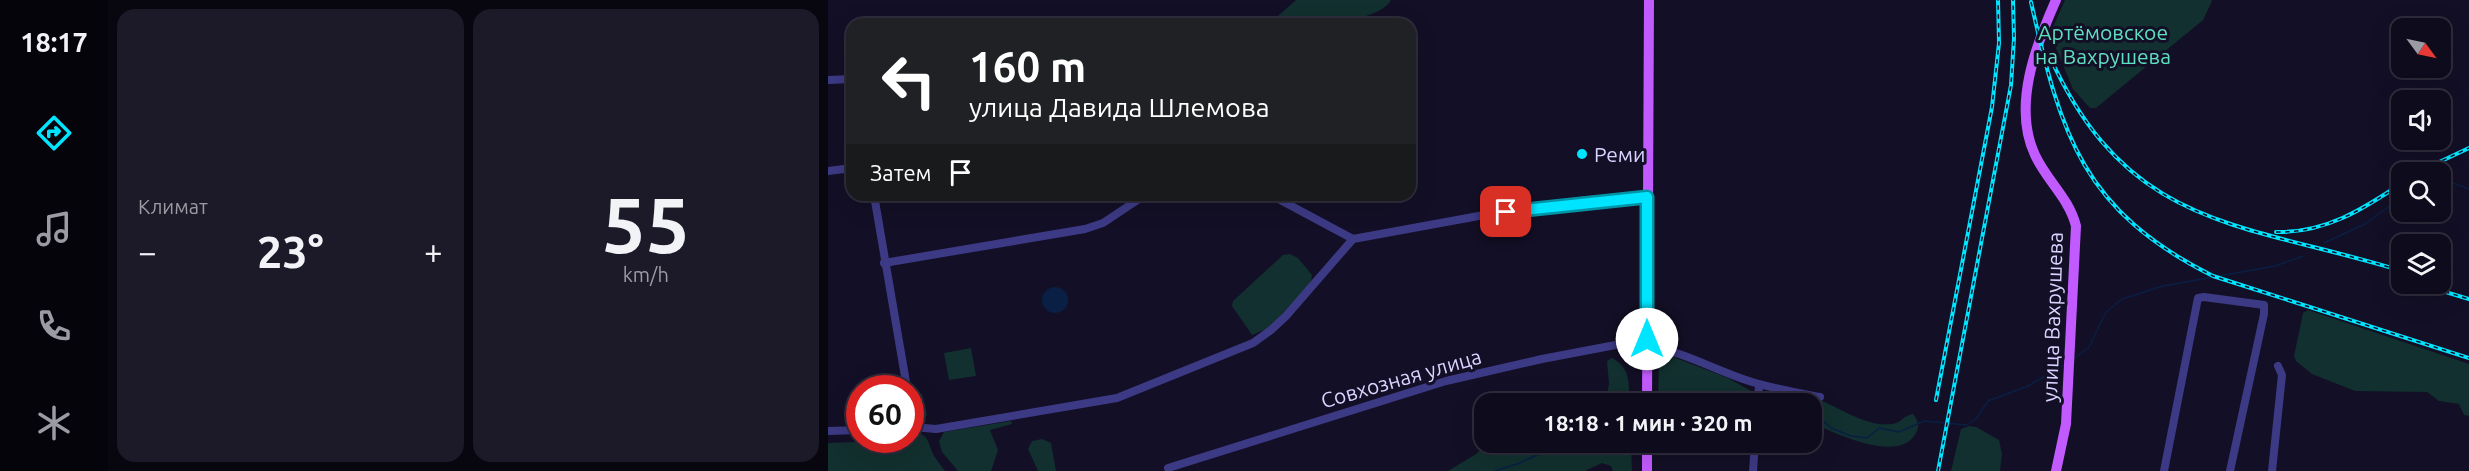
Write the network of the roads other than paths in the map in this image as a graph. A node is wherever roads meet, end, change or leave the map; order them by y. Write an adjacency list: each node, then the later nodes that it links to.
1 (1649, 0): 7 (main road)
2 (2056, 0): 28 (main road, улица Вахрушева)
3 (846, 79): 4 (street)
4 (828, 80)
5 (846, 169): 6 (street)
6 (828, 171)
7 (1647, 197): 11 (street); 13 (main road)
8 (875, 201): 12 (street)
9 (1136, 201): 12 (street)
10 (1282, 201): 11 (street)
11 (1353, 239): 20 (street)
12 (884, 263): 15 (street)
13 (1647, 343): 16 (street); 17 (main road); 25 (street, Совхозная улица)
14 (2278, 366): 31 (street)
15 (905, 375)
16 (1759, 385): 18 (street); 19 (street)
17 (1647, 393)
18 (1759, 393)
19 (1800, 393)
20 (924, 428)
21 (846, 430): 22 (street)
22 (828, 431)
23 (1647, 453): 26 (main road)
24 (1754, 453): 27 (street)
25 (1168, 468)
26 (1647, 471)
27 (1753, 471)
28 (2056, 471)
29 (2164, 471): 30 (street)
30 (2230, 471)
31 (2272, 471)

